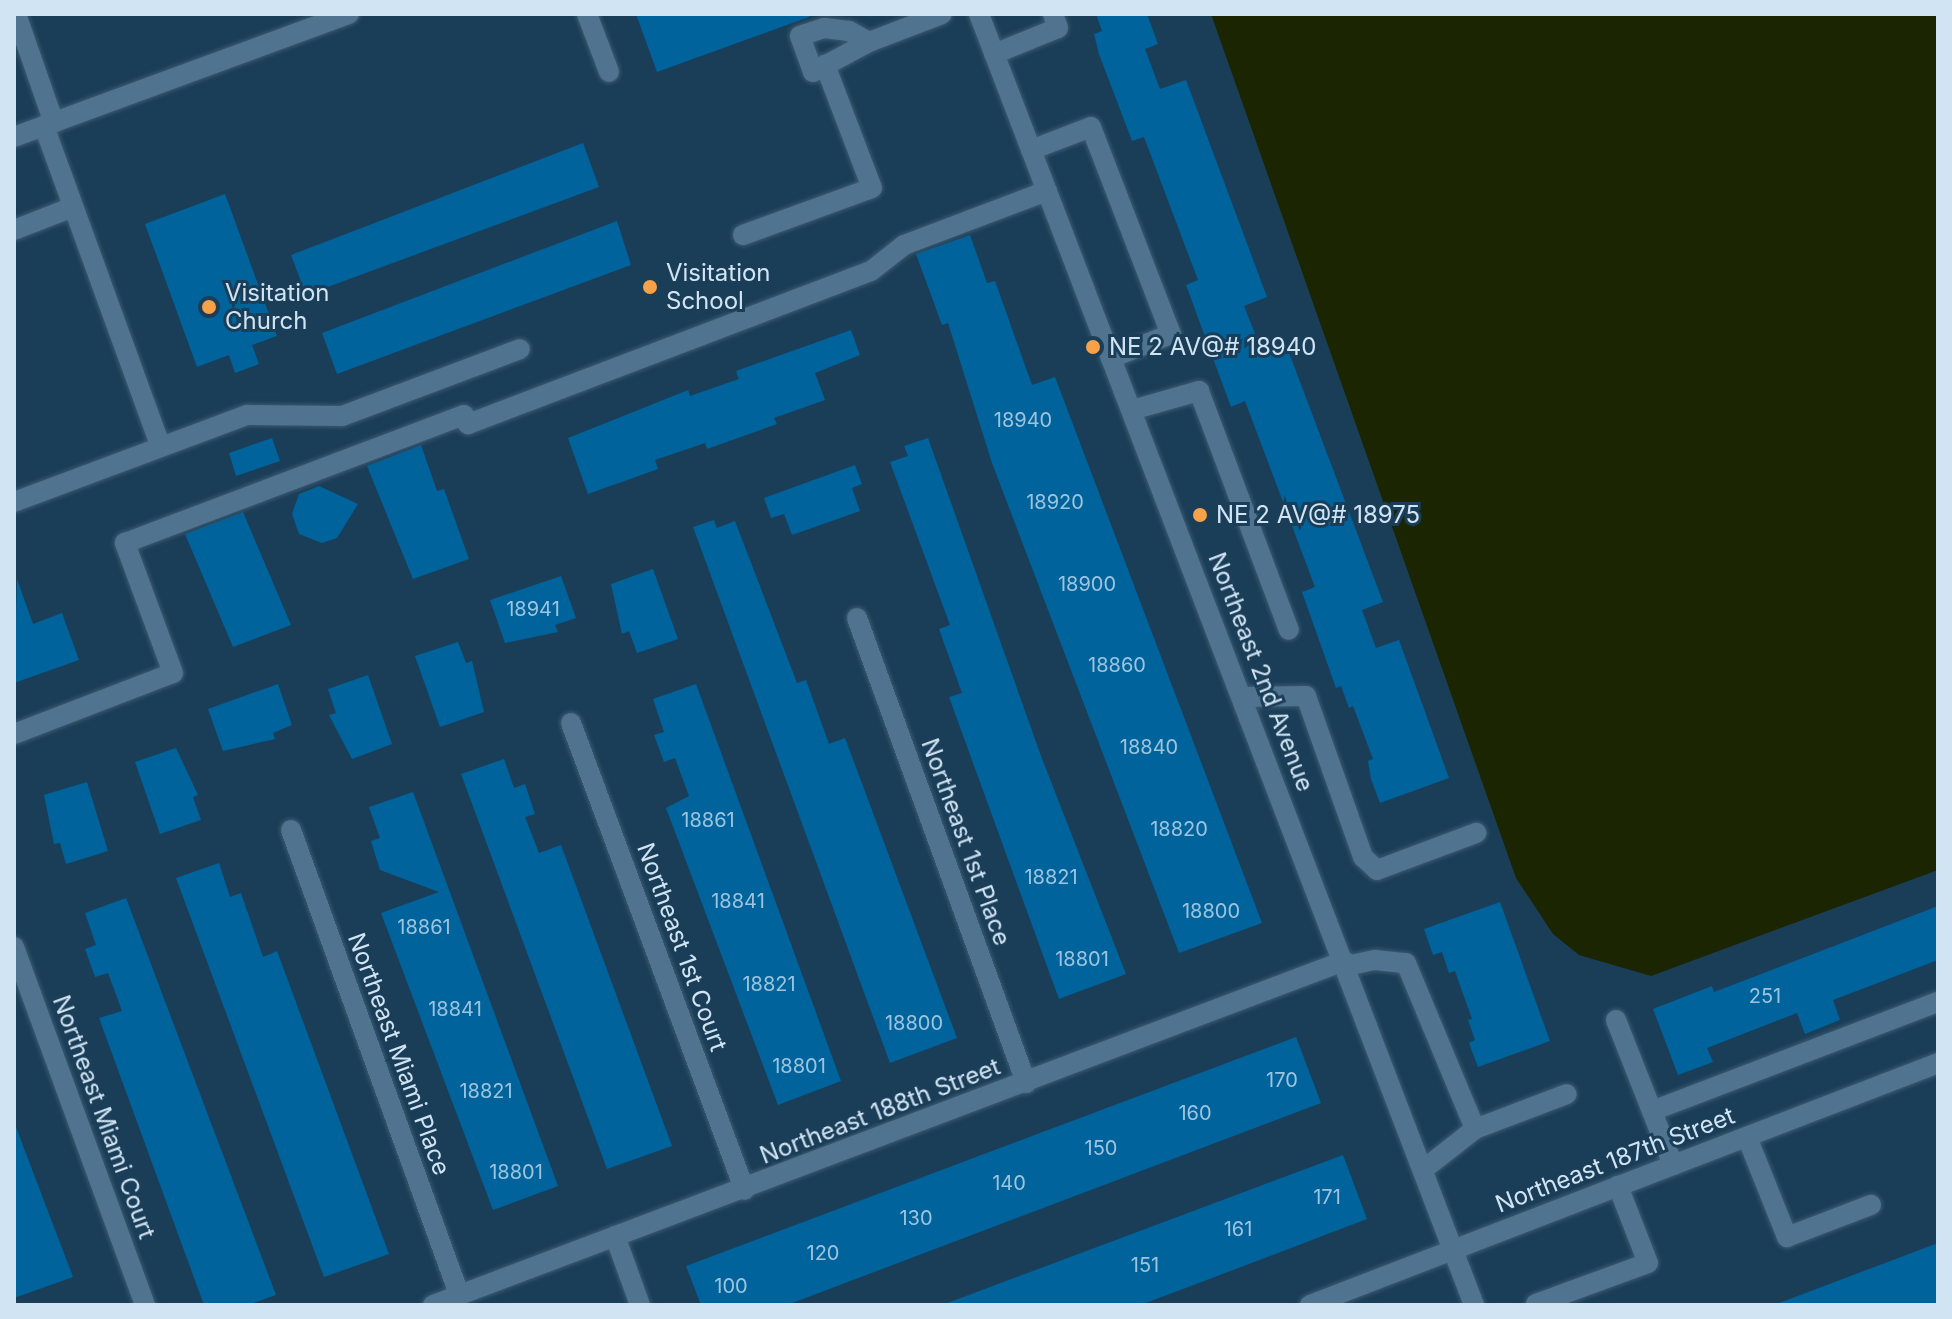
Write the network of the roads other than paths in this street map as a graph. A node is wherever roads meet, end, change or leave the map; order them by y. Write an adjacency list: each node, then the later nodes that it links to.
1 (16, 14): 11 (street)
2 (349, 14): 11 (street)
3 (587, 14): 10 (street)
4 (942, 14): 7 (street)
5 (979, 14): 8 (street, Northeast 2nd Avenue)
6 (1053, 14): 8 (street)
7 (869, 42): 9 (street); 9 (street)
8 (994, 54): 13 (street, Northeast 2nd Avenue)
9 (825, 65): 17 (street)
10 (609, 72)
11 (49, 124): 12 (street); 15 (street)
12 (14, 137)
13 (1031, 150): 14 (street, Northeast 2nd Avenue); 19 (street)
14 (1047, 191): 19 (street, Northeast 2nd Avenue); 27 (street)
15 (73, 207): 16 (street); 21 (street)
16 (14, 230)
17 (743, 235)
18 (520, 349): 21 (street)
19 (1111, 358): 20 (street, Northeast 2nd Avenue)
20 (1132, 410): 24 (street); 25 (street, Northeast 2nd Avenue)
21 (160, 445): 22 (street)
22 (14, 502)
23 (857, 618): 35 (street, Northeast 1st Place)
24 (1289, 630)
25 (1242, 697): 29 (street); 31 (street, Northeast 2nd Avenue)
26 (571, 723): 43 (street, Northeast 1st Court)
27 (14, 734)
28 (291, 830): 47 (street, Northeast Miami Place)
29 (1476, 833)
30 (14, 947): 49 (street, Northeast Miami Court)
31 (1345, 963): 35 (street, Northeast 188th Street); 38 (street, Northeast 188th Street); 41 (street, Northeast 2nd Avenue)
32 (1938, 1002): 37 (street)
33 (1616, 1020): 37 (street)
34 (1938, 1063): 39 (street, Northeast 187th Street)
35 (1026, 1083): 43 (street, Northeast 188th Street)
36 (1567, 1094): 38 (street)
37 (1652, 1111): 40 (street)
38 (1475, 1129): 41 (street)
39 (1747, 1137): 40 (street, Northeast 187th Street); 44 (street)
40 (1673, 1165): 42 (street, Northeast 187th Street)
41 (1424, 1169): 46 (street, Northeast 2nd Avenue)
42 (1618, 1186): 46 (street, Northeast 187th Street); 48 (street)
43 (745, 1190): 45 (street, Northeast 188th Street)
44 (1871, 1205)
45 (615, 1236): 47 (street, Northeast 188th Street); 51 (street)
46 (1455, 1250): 52 (street, Northeast 187th Street); 53 (street, Northeast 2nd Avenue)
47 (459, 1295): 50 (street, Northeast 188th Street)
48 (1536, 1304)
49 (145, 1305)
50 (433, 1305)
51 (640, 1305)
52 (1310, 1305)
53 (1474, 1305)

